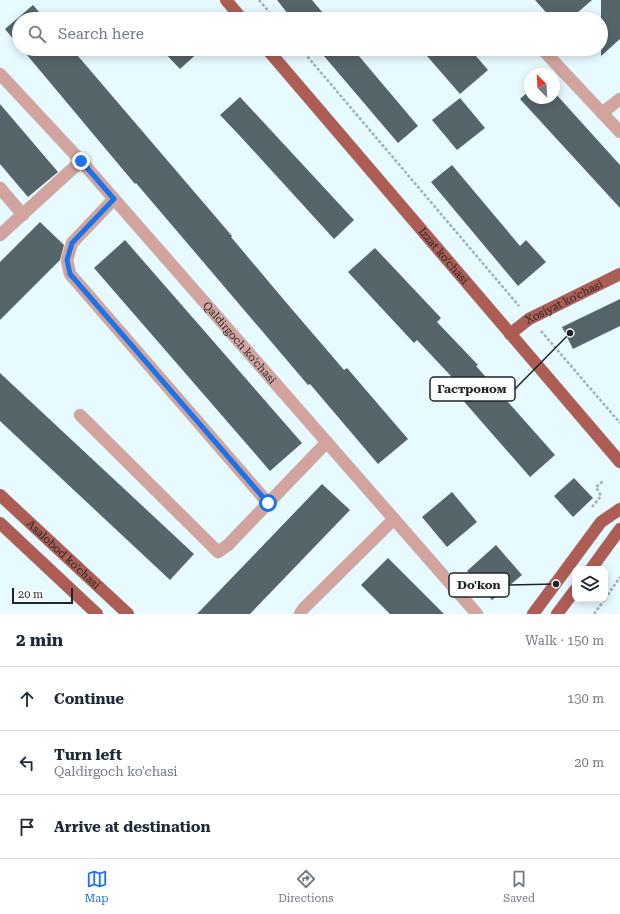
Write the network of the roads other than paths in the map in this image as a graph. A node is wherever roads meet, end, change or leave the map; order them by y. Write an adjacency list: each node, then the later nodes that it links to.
1 (226, 0): 2 (main road)
2 (236, 12)
3 (273, 56): 15 (main road, Izzat ko'chasi)
4 (549, 56): 7 (street)
5 (0, 74): 9 (street, Qaldirgoch ko'chasi)
6 (620, 99): 7 (street)
7 (602, 114): 8 (street)
8 (620, 132)
9 (81, 161): 11 (street, Qaldirgoch ko'chasi); 12 (street)
10 (0, 188): 12 (street)
11 (114, 199): 17 (street, Qaldirgoch ko'chasi); 20 (street)
12 (22, 215): 13 (street)
13 (0, 235)
14 (620, 274): 15 (main road, Xosiyat ko'chasi)
15 (510, 334): 18 (main road, Izzat ko'chasi)
16 (80, 415): 20 (street)
17 (327, 442): 20 (street); 22 (street, Qaldirgoch ko'chasi)
18 (620, 462)
19 (0, 495): 28 (main road, Asalobod ko'chasi)
20 (268, 503)
21 (620, 509): 31 (main road)
22 (394, 519): 29 (street); 30 (street, Qaldirgoch ko'chasi)
23 (0, 523): 27 (main road, Asalobod ko'chasi)
24 (620, 529): 25 (main road)
25 (593, 566)
26 (572, 594): 32 (main road)
27 (97, 614)
28 (128, 614)
29 (300, 614)
30 (477, 614)
31 (533, 614)
32 (557, 614)

